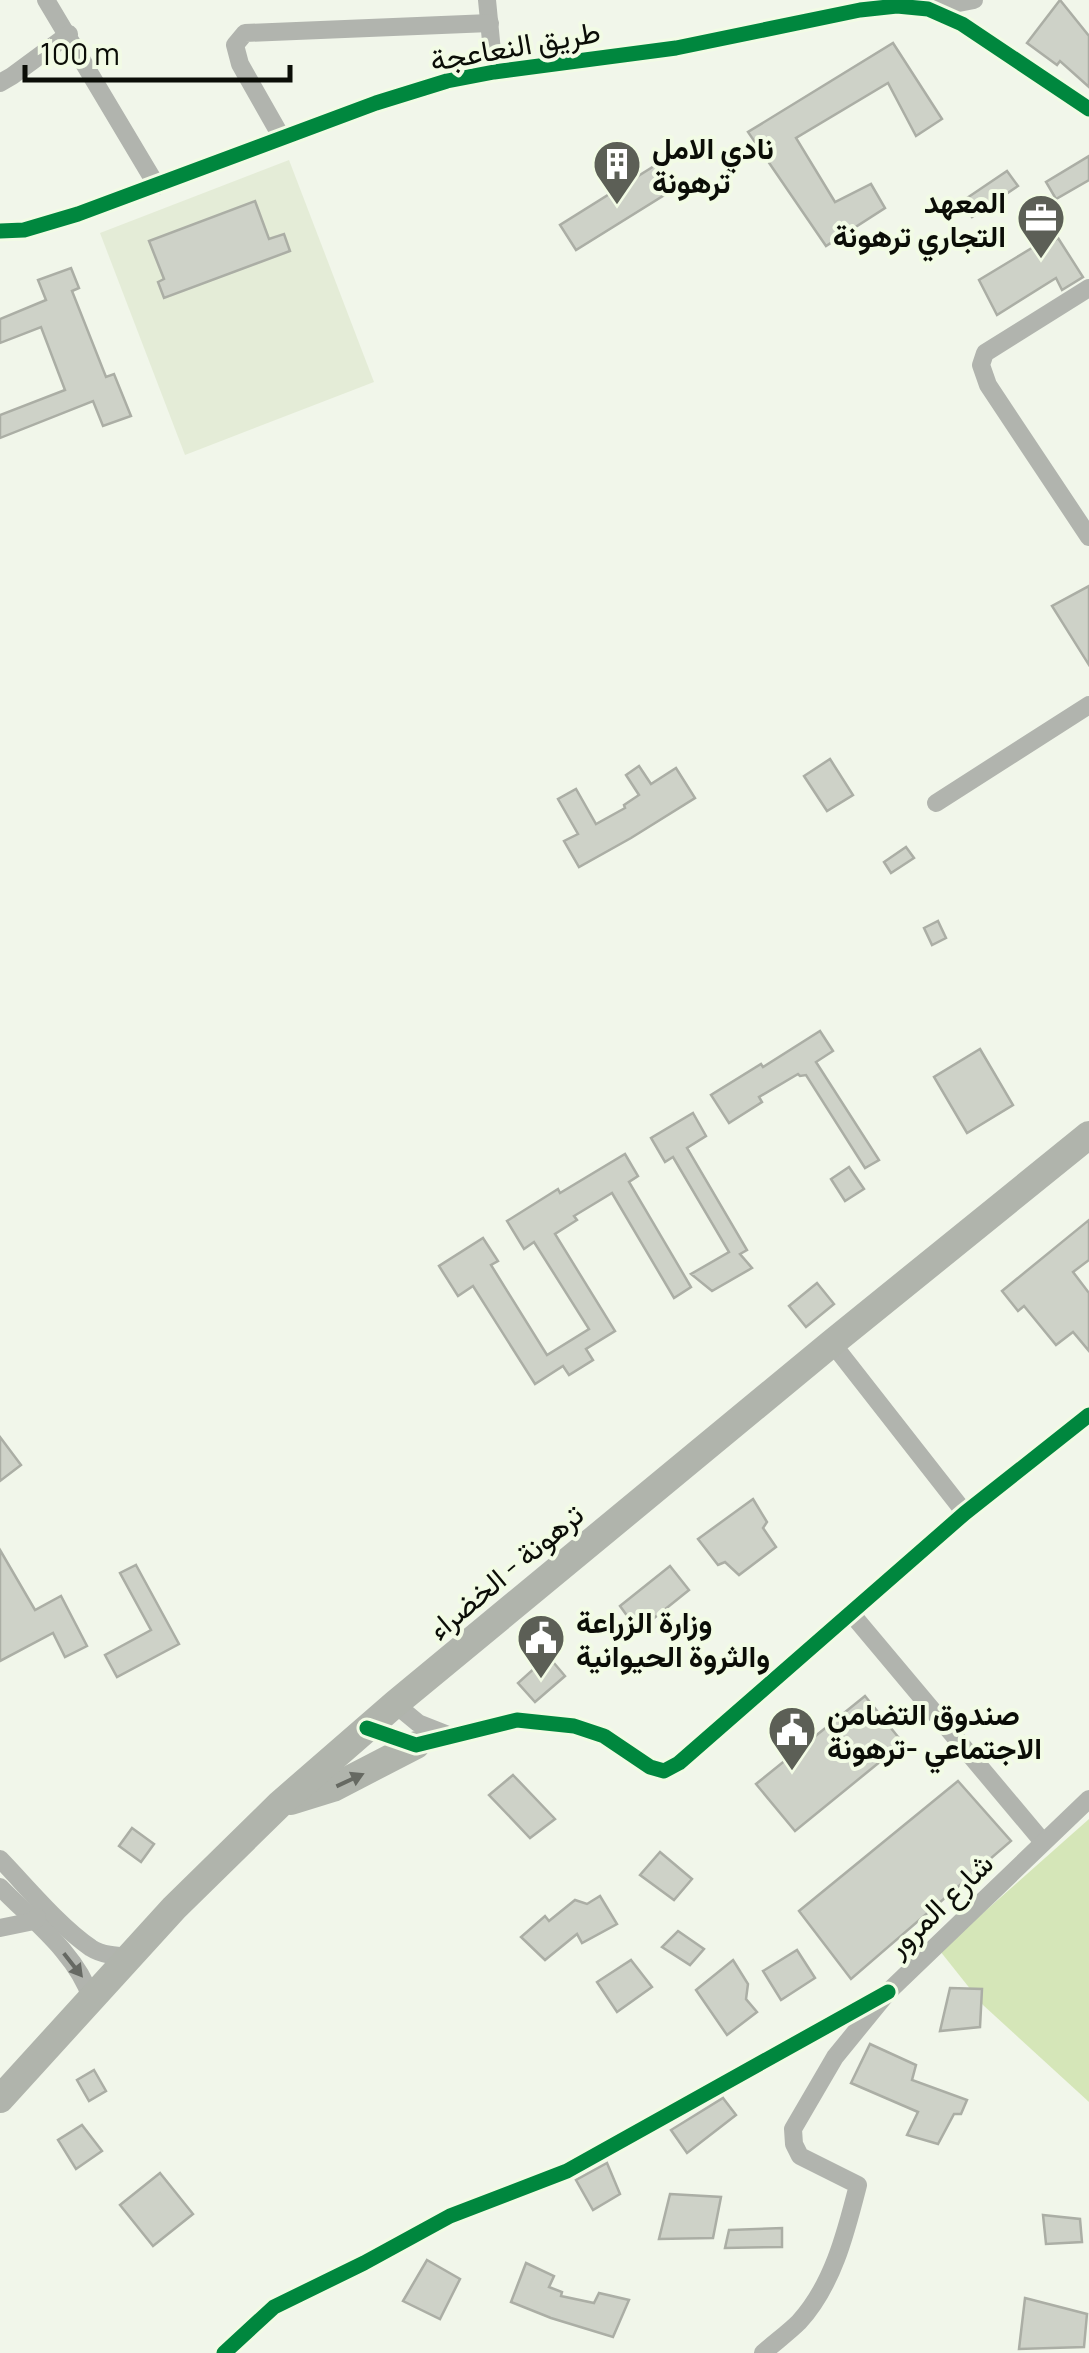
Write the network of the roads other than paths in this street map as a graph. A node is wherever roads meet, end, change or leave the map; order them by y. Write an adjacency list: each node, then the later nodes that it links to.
1 (46, 0): 7 (street)
2 (487, 0): 6 (street)
3 (974, 0): 5 (street)
4 (858, 5): 5 (street, طريق النعاعجة); 8 (street, طريق النعاعجة)
5 (928, 8): 10 (street, طريق النعاعجة)
6 (490, 23): 8 (street); 11 (street)
7 (69, 34): 9 (street); 12 (street)
8 (494, 72): 11 (street, طريق النعاعجة)
9 (0, 83)
10 (1089, 109)
11 (282, 138): 12 (street, طريق النعاعجة)
12 (158, 186): 13 (street, طريق النعاعجة)
13 (0, 232)
14 (1089, 288): 15 (street)
15 (1089, 537)
16 (1089, 705): 17 (street)
17 (936, 802)
18 (1084, 1145): 19 (highway, ترهونة - الخضراء)
19 (832, 1342): 21 (street); 23 (highway, ترهونة - الخضراء)
20 (1089, 1415): 21 (street)
21 (965, 1513): 22 (street)
22 (850, 1612): 25 (street); 29 (street)
23 (395, 1704): 24 (highway, ترهونة - الخضراء); 25 (street)
24 (367, 1728): 26 (street); 28 (highway, ترهونة - الخضراء)
25 (451, 1736): 26 (street)
26 (416, 1745): 28 (highway, one-way to 26)
27 (1089, 1800): 29 (street, شارع المرور)
28 (280, 1804): 34 (highway, ترهونة - الخضراء)
29 (1043, 1842): 35 (street, شارع المرور)
30 (0, 1859): 32 (street)
31 (0, 1887): 32 (street)
32 (40, 1915): 33 (street); 34 (street); 36 (street, one-way to 36)
33 (0, 1928)
34 (128, 1957): 36 (highway, ترهونة - الخضراء)
35 (888, 1992): 38 (street); 39 (street, شارع المرور)
36 (91, 1998): 37 (highway, ترهونة - الخضراء)
37 (0, 2100)
38 (224, 2353)
39 (762, 2353)

